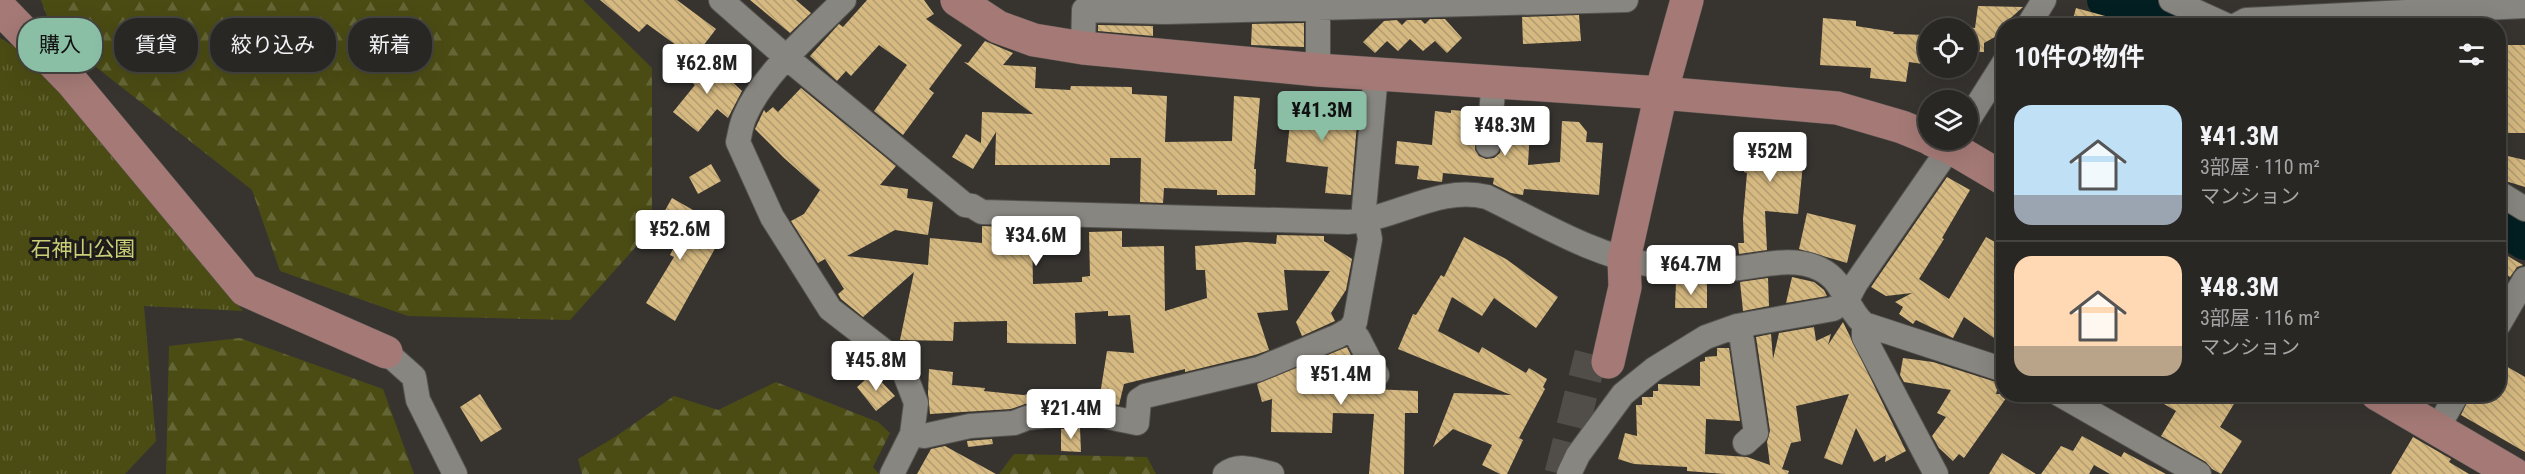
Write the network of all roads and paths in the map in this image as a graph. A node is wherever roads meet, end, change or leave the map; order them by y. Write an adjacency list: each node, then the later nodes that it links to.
1 (721, 0): 17 (street)
2 (844, 0): 17 (street)
3 (957, 0): 16 (street)
4 (1626, 0): 9 (street)
5 (1687, 0): 22 (street)
6 (2171, 0): 10 (street)
7 (2038, 2): 13 (street)
8 (1085, 4): 9 (street); 16 (street)
9 (1318, 4): 18 (street)
10 (2197, 5): 14 (street)
11 (2525, 6): 15 (street)
12 (0, 8): 39 (street)
13 (2031, 18)
14 (2216, 18)
15 (2286, 18)
16 (1083, 48): 18 (street)
17 (787, 58): 31 (street); 47 (street)
18 (1318, 70): 19 (street)
19 (1376, 74): 21 (street); 31 (street)
20 (1996, 76): 23 (street)
21 (1494, 82): 22 (street); 25 (street)
22 (1661, 93): 24 (street); 32 (street)
23 (1978, 104)
24 (1918, 133)
25 (1488, 145)
26 (1936, 150): 34 (street)
27 (1956, 150): 28 (street)
28 (1996, 174)
29 (2506, 197): 30 (street)
30 (2525, 209)
31 (1365, 220): 32 (street); 38 (street)
32 (1624, 259): 34 (street); 40 (street)
33 (2525, 279): 35 (street)
34 (1847, 300): 36 (street); 37 (street)
35 (2506, 312)
36 (1864, 324): 41 (street); 54 (street)
37 (1737, 326): 48 (street); 53 (street)
38 (1350, 329): 42 (street); 47 (street)
39 (386, 352): 49 (street)
40 (1599, 358)
41 (1996, 367)
42 (1377, 375)
43 (2073, 402): 55 (street)
44 (2391, 402): 46 (street)
45 (2452, 402): 46 (street)
46 (2437, 429): 56 (street)
47 (912, 434): 50 (street)
48 (1745, 443)
49 (455, 474)
50 (892, 474)
51 (1225, 474): 52 (street)
52 (1272, 474)
53 (1569, 474)
54 (1936, 474)
55 (2199, 474)
56 (2514, 474)

